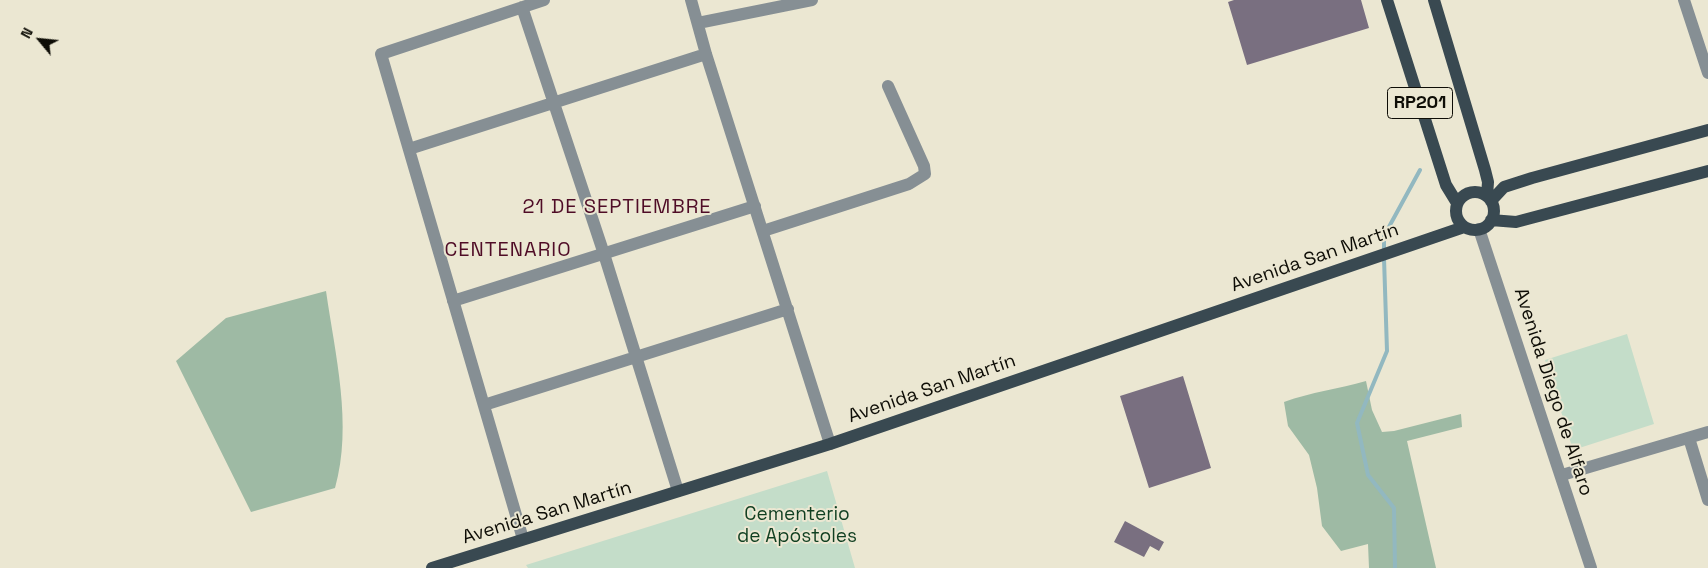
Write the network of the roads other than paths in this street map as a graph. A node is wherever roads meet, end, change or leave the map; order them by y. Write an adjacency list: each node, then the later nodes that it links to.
1 (544, 0): 7 (street)
2 (691, 0): 8 (street)
3 (812, 0): 8 (street)
4 (1387, 0): 18 (main road, RP201)
5 (1434, 0): 16 (main road, RP201)
6 (1684, 0): 10 (street)
7 (522, 7): 12 (street); 14 (street)
8 (698, 24): 9 (street)
9 (706, 54): 12 (street); 17 (street)
10 (1708, 73)
11 (888, 86): 22 (street)
12 (553, 104): 14 (street); 24 (street)
13 (1708, 130): 16 (main road)
14 (409, 149): 25 (street)
15 (1708, 171): 19 (main road)
16 (1489, 198): 18 (main road); 19 (main road, RP201)
17 (755, 206): 22 (street); 24 (street)
18 (1456, 208): 20 (main road, RP201); 23 (main road)
19 (1491, 220): 21 (main road)
20 (1464, 227): 21 (main road); 23 (main road, Avenida San Martín)
21 (1479, 229): 32 (street, Avenida Diego de Alfaro)
22 (763, 231): 26 (street)
23 (1441, 235): 31 (main road, Avenida San Martín)
24 (604, 254): 25 (street); 27 (street)
25 (454, 301): 28 (street)
26 (788, 309): 27 (street); 31 (street)
27 (637, 358): 28 (street); 33 (street)
28 (484, 405): 35 (street)
29 (1708, 432): 30 (street)
30 (1689, 438): 32 (street); 34 (street)
31 (830, 444): 33 (main road, Avenida San Martín)
32 (1562, 475): 37 (street, Avenida Diego de Alfaro)
33 (678, 491): 35 (main road, Avenida San Martín)
34 (1708, 500)
35 (523, 539): 36 (main road, Avenida San Martín)
36 (432, 568)
37 (1591, 568)

